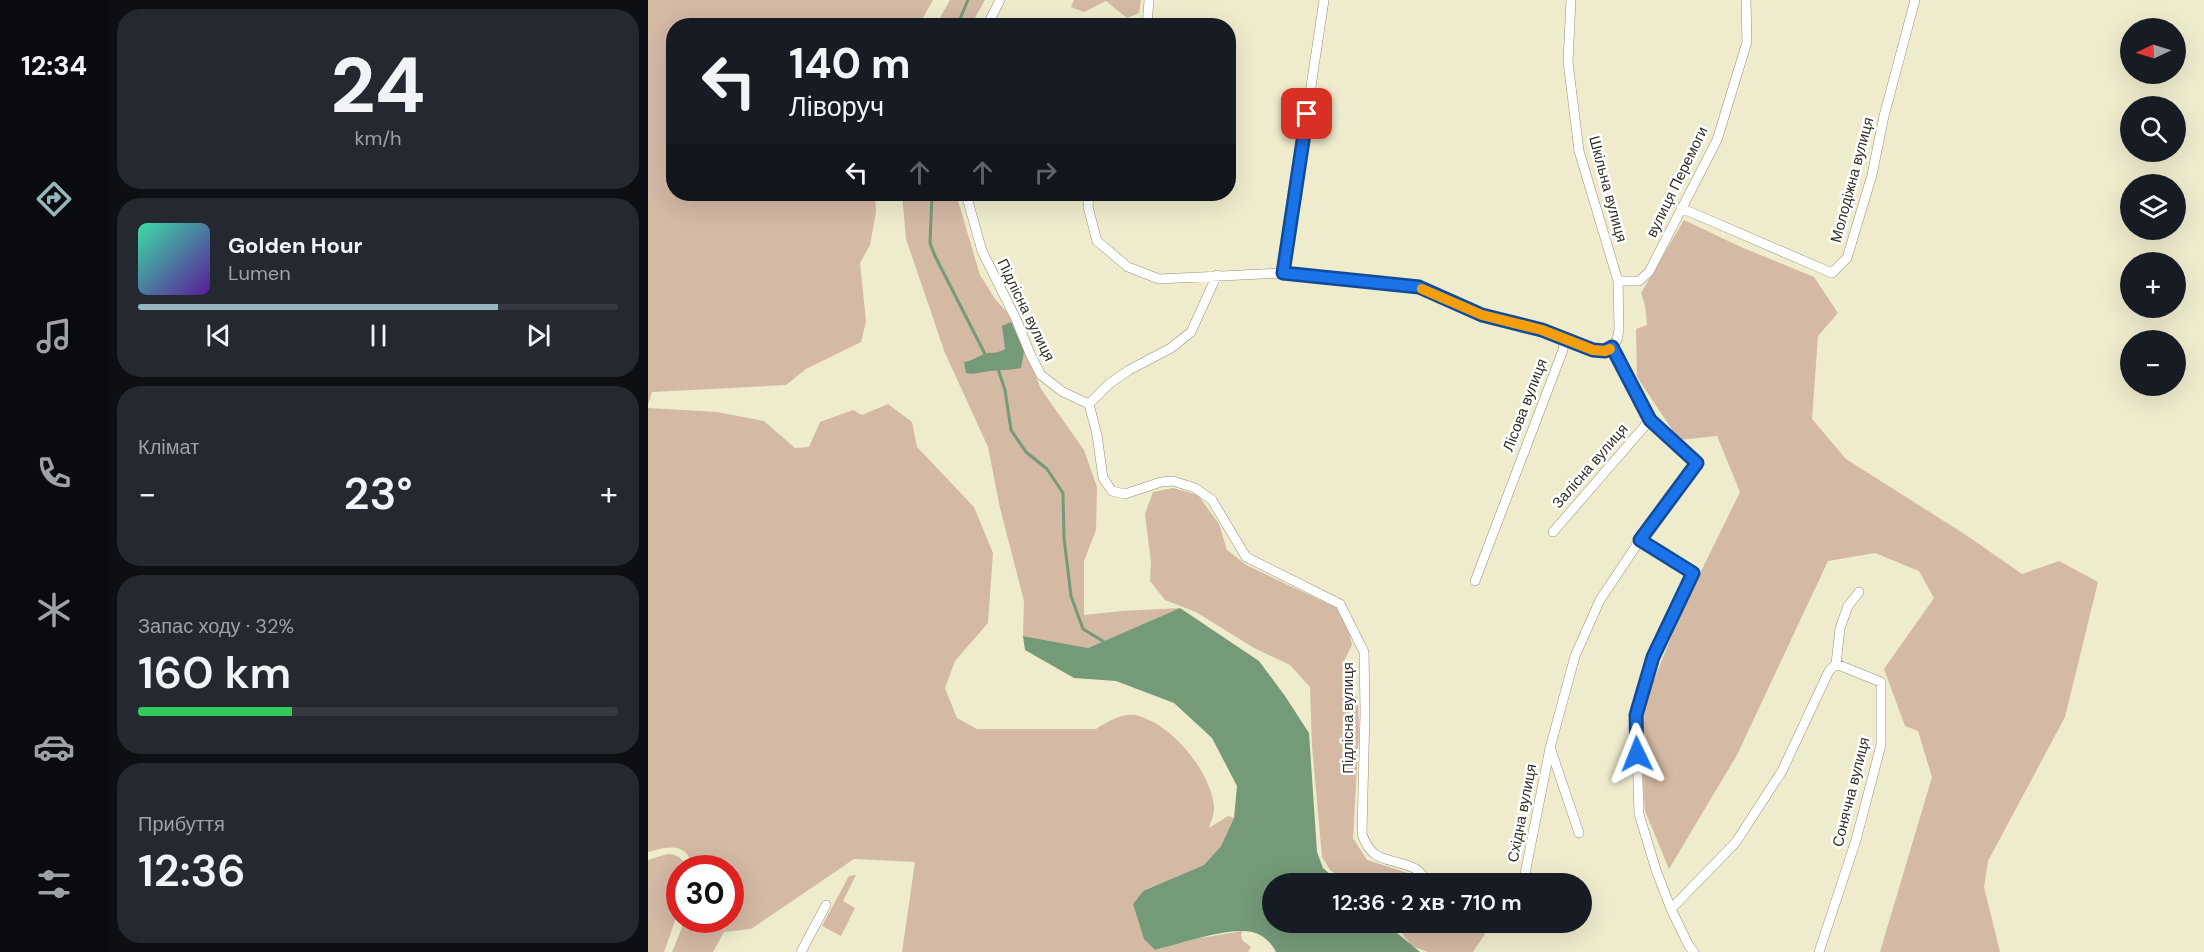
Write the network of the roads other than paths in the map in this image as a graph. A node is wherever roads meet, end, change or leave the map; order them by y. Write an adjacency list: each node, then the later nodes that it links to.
1 (1000, 0): 7 (street)
2 (1149, 0): 8 (street)
3 (1324, 0): 12 (street)
4 (1571, 0): 14 (street, Шкільна вулиця)
5 (1746, 0): 11 (street, вулиця Перемоги)
6 (1915, 0): 11 (street, Молодіжна вулиця)
7 (991, 18)
8 (1148, 18)
9 (968, 201): 17 (street, Підлісна вулиця)
10 (1088, 201): 13 (street)
11 (1681, 208): 14 (street, вулиця Перемоги)
12 (1283, 273): 13 (street); 15 (street)
13 (1217, 275): 17 (street)
14 (1618, 281): 16 (street, Шкільна вулиця)
15 (1564, 338): 16 (street); 21 (street, Лісова вулиця)
16 (1612, 347): 18 (street)
17 (1089, 404): 26 (street, Підлісна вулиця)
18 (1650, 420): 19 (street, Залісна вулиця); 20 (street, Східна вулиця)
19 (1553, 532)
20 (1640, 540): 24 (street, Східна вулиця); 29 (street)
21 (1475, 581)
22 (1859, 592): 23 (street)
23 (1836, 664): 29 (street); 32 (street, Сонячна вулиця)
24 (1550, 748): 25 (street, Східна вулиця); 27 (street, Східна вулиця)
25 (1580, 833)
26 (1421, 873)
27 (1525, 873)
28 (826, 905): 30 (street)
29 (1671, 909): 31 (street)
30 (801, 952)
31 (1694, 952)
32 (1819, 952)

